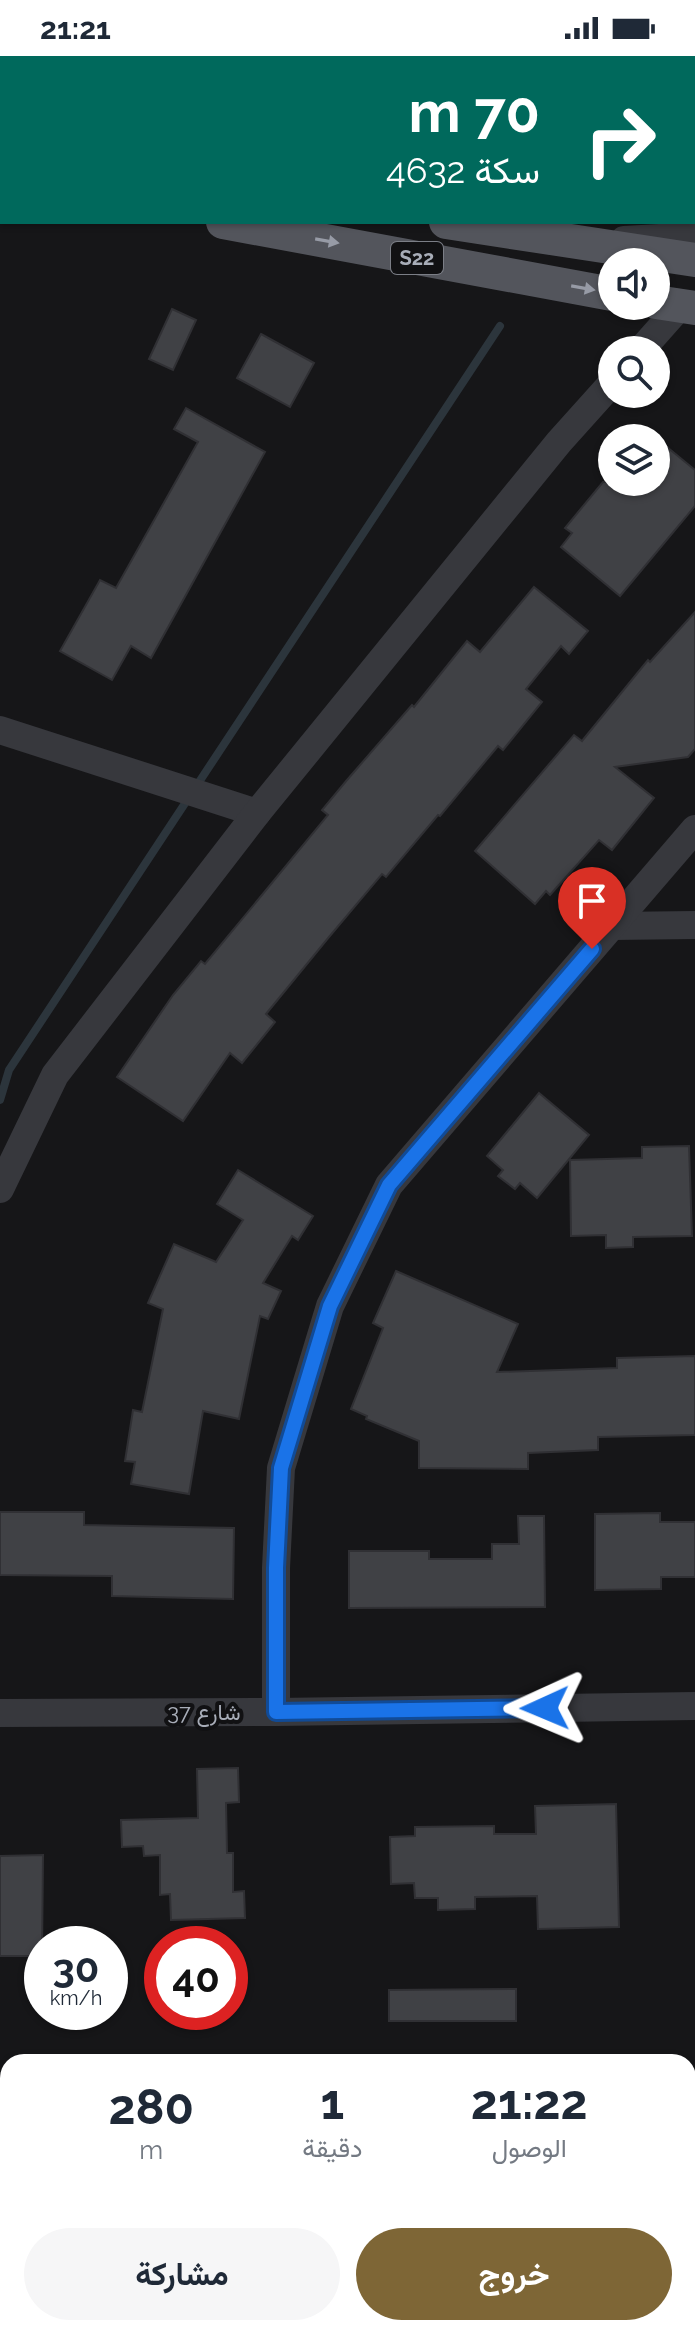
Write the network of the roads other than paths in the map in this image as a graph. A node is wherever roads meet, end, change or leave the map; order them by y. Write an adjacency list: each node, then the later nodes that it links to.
1 (234, 224): 6 (main road, S22, one-way to 6)
2 (459, 224): 4 (main road, S22)
3 (695, 236): 4 (street)
4 (576, 242): 5 (main road, S22)
5 (695, 260)
6 (598, 291)
7 (677, 305): 8 (street)
8 (652, 336)
9 (598, 399): 11 (street)
10 (0, 730): 11 (street)
11 (257, 813): 15 (street)
12 (695, 829): 14 (street)
13 (695, 925): 14 (street)
14 (612, 926): 17 (street)
15 (0, 1189)
16 (695, 1706): 17 (street, شارع 37)
17 (276, 1712): 18 (street, شارع 37)
18 (0, 1713)

